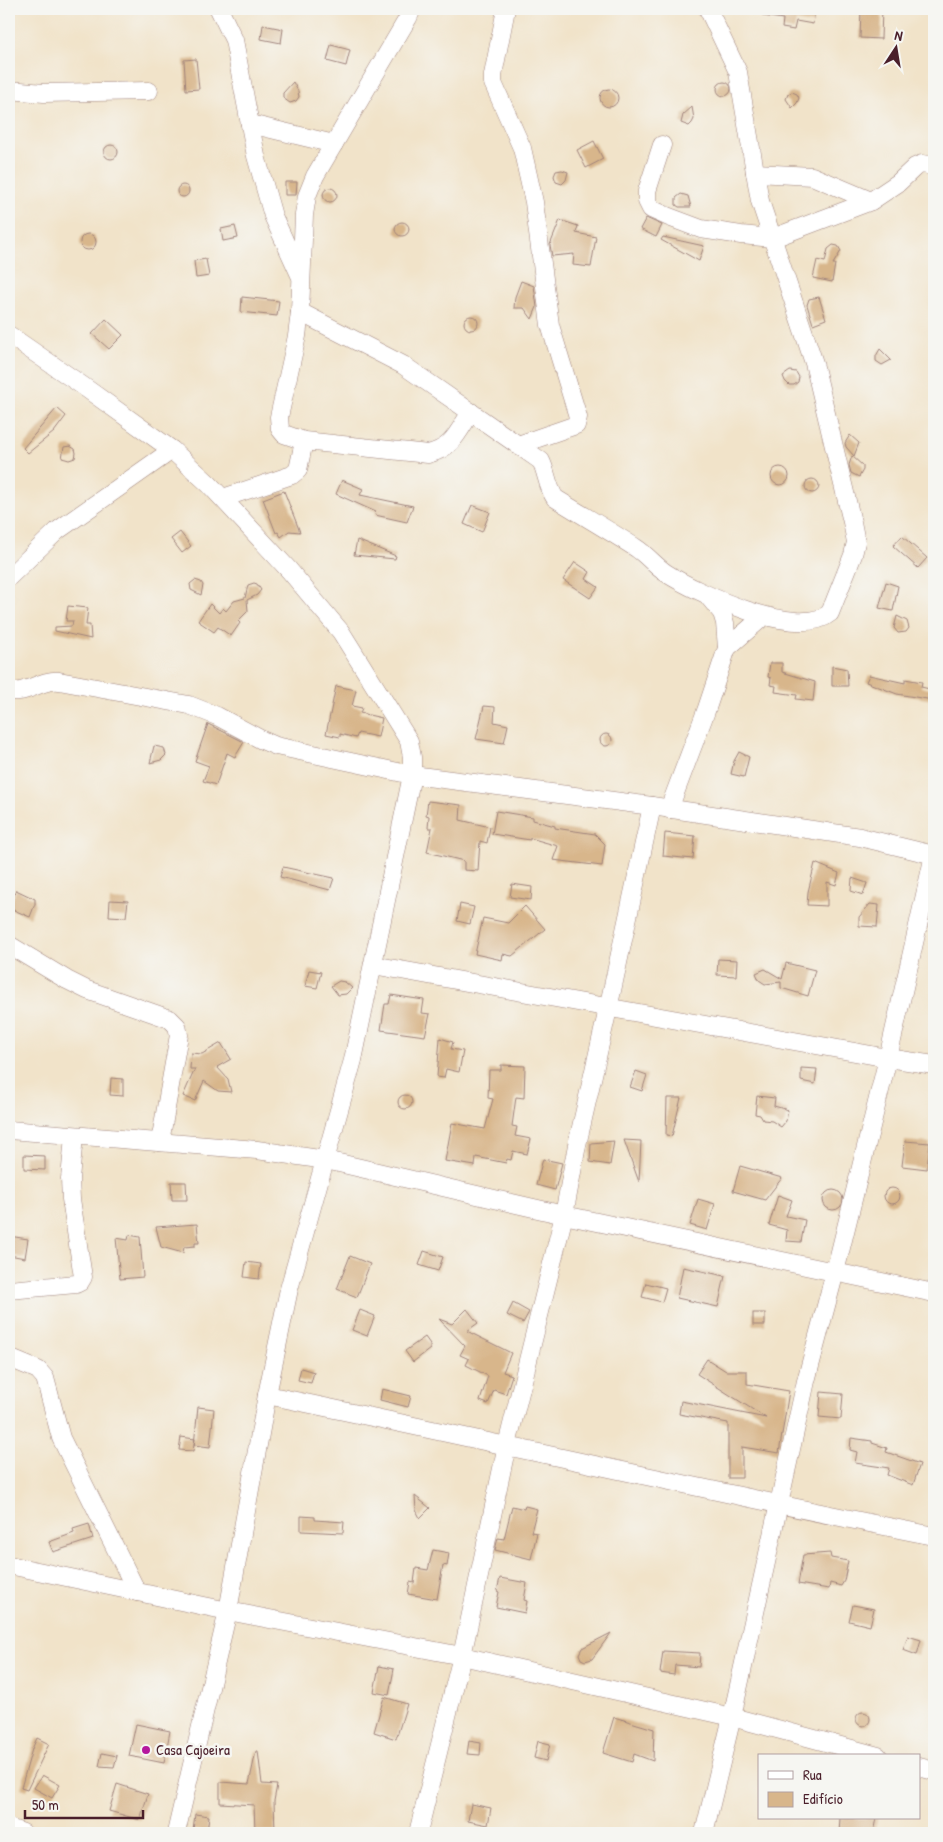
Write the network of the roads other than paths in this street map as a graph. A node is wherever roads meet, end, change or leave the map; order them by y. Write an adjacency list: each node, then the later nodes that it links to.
1 (219, 9): 7 (street)
2 (412, 9): 8 (street)
3 (506, 9): 19 (street)
4 (708, 9): 11 (street)
5 (9, 90): 6 (street)
6 (149, 91)
7 (250, 124): 8 (street); 14 (street)
8 (334, 144): 14 (street)
9 (662, 145): 13 (street)
10 (934, 166): 12 (street)
11 (755, 173): 12 (street); 13 (street)
12 (872, 201): 13 (street)
13 (773, 238): 24 (street)
14 (301, 278): 15 (street)
15 (300, 312): 17 (street); 18 (street)
16 (9, 335): 20 (street)
17 (471, 412): 18 (street); 19 (street)
18 (304, 441): 21 (street)
19 (518, 444): 23 (street)
20 (172, 450): 21 (street); 22 (street)
21 (223, 498): 27 (street)
22 (9, 577)
23 (708, 596): 24 (street); 25 (street)
24 (764, 616): 25 (street)
25 (727, 648): 28 (street)
26 (9, 690): 27 (street)
27 (412, 775): 28 (street); 31 (street)
28 (660, 808): 29 (street); 32 (street)
29 (934, 855): 33 (street)
30 (9, 945): 37 (street)
31 (373, 965): 32 (street); 38 (street)
32 (608, 1008): 33 (street); 39 (street)
33 (888, 1058): 34 (street); 40 (street)
34 (934, 1065)
35 (9, 1130): 36 (street)
36 (74, 1136): 37 (street); 41 (street)
37 (160, 1142): 38 (street)
38 (326, 1160): 39 (street); 44 (street)
39 (564, 1215): 40 (street); 45 (street)
40 (835, 1272): 42 (street); 46 (street)
41 (9, 1290)
42 (934, 1293)
43 (9, 1358): 49 (street)
44 (267, 1395): 45 (street); 50 (street)
45 (507, 1445): 46 (street); 51 (street)
46 (779, 1505): 47 (street); 52 (street)
47 (934, 1536)
48 (9, 1565): 49 (street)
49 (137, 1592): 50 (street)
50 (228, 1611): 51 (street); 58 (street)
51 (462, 1656): 52 (street); 59 (street)
52 (732, 1717): 53 (street); 60 (street)
53 (871, 1754)
54 (920, 1767): 55 (street)
55 (934, 1771)
56 (9, 1828): 57 (street)
57 (23, 1833)
58 (176, 1833)
59 (418, 1833)
60 (704, 1833)

